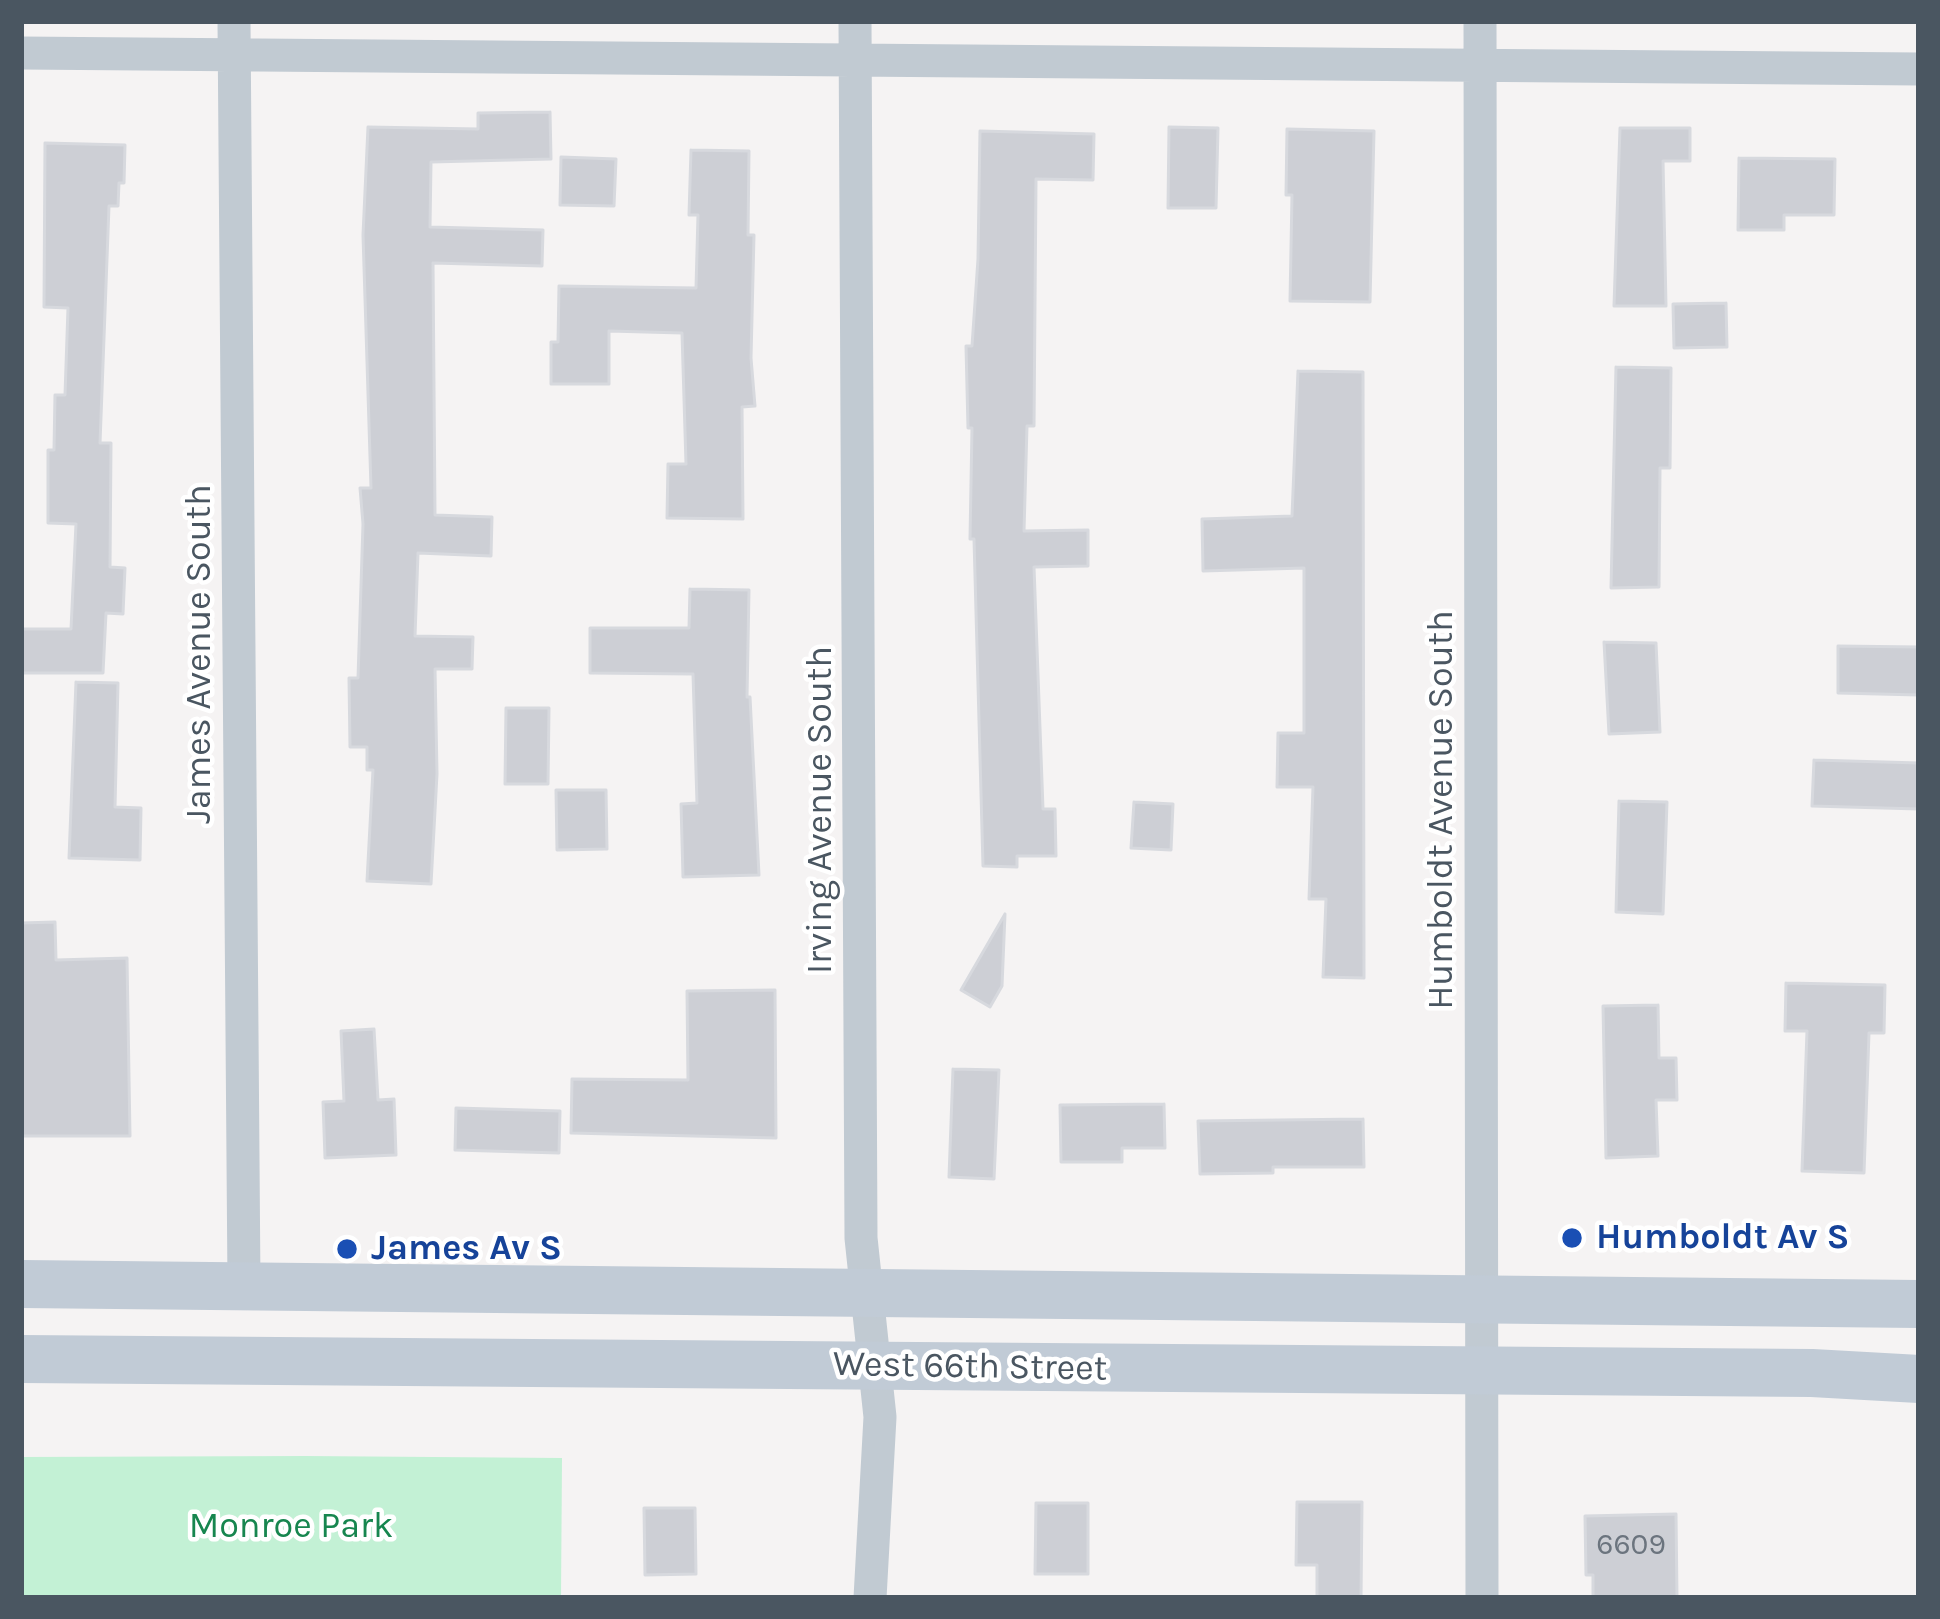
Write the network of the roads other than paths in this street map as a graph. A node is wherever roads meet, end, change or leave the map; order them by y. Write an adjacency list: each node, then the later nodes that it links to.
1 (855, 21): 5 (street, Irving Avenue South)
2 (1480, 21): 6 (street, Humboldt Avenue South)
3 (234, 38): 4 (street); 5 (street); 9 (street, James Avenue South)
4 (21, 52)
5 (856, 60): 6 (street); 10 (street, Irving Avenue South)
6 (1481, 65): 7 (street); 11 (street, Humboldt Avenue South)
7 (1919, 69)
8 (21, 1284): 9 (main road, West 66th Street)
9 (244, 1286): 10 (main road, West 66th Street)
10 (868, 1290): 11 (main road, West 66th Street); 14 (street, Irving Avenue South)
11 (1482, 1299): 12 (main road, West 66th Street); 15 (street, Humboldt Avenue South)
12 (1919, 1304)
13 (21, 1359): 14 (main road, West 66th Street)
14 (874, 1366): 15 (main road, West 66th Street); 17 (street, Irving Avenue South)
15 (1481, 1371): 16 (main road, West 66th Street); 18 (street, Humboldt Avenue South)
16 (1919, 1379)
17 (870, 1598)
18 (1482, 1598)

